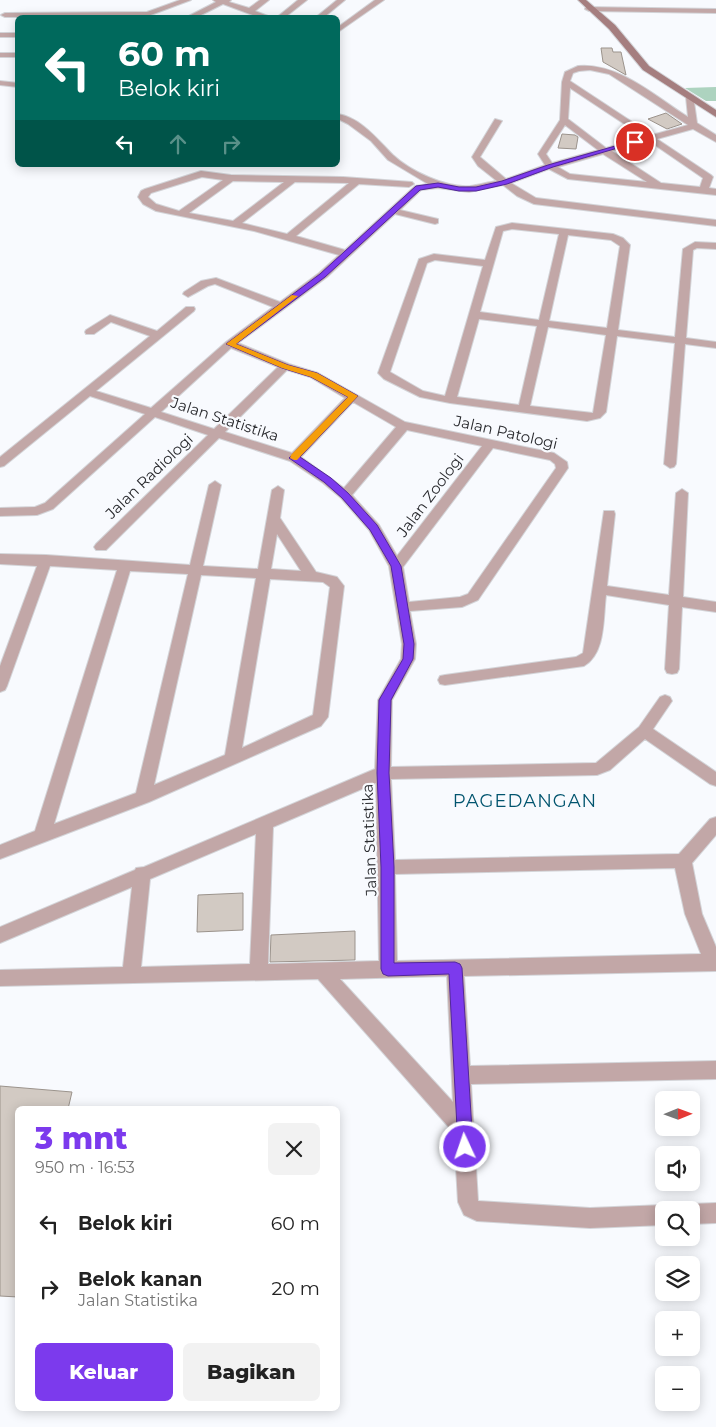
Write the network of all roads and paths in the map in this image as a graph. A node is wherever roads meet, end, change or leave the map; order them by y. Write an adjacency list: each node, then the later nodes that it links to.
1 (187, 0): 11 (street)
2 (265, 0): 9 (street)
3 (303, 0): 14 (street)
4 (341, 0): 15 (street)
5 (380, 0): 16 (street)
6 (582, 0): 8 (street)
7 (223, 1): 9 (street); 12 (street)
8 (589, 8): 10 (street); 24 (street)
9 (250, 11): 13 (street)
10 (716, 11)
11 (5, 15)
12 (194, 15)
13 (261, 15)
14 (283, 15)
15 (322, 15)
16 (340, 29)
17 (0, 35): 18 (street)
18 (15, 35)
19 (4, 55): 20 (street)
20 (0, 61)
21 (566, 82): 27 (street); 29 (street); 31 (street)
22 (0, 83): 23 (street)
23 (15, 85)
24 (690, 97): 25 (street); 29 (street)
25 (716, 114)
26 (340, 117): 35 (street)
27 (564, 120): 33 (street); 34 (street)
28 (498, 121): 39 (street)
29 (693, 126): 30 (street); 31 (street); 32 (street)
30 (716, 130)
31 (650, 138): 33 (street); 43 (street)
32 (716, 140)
33 (605, 151): 34 (street); 42 (street)
34 (550, 166): 39 (street); 42 (street)
35 (411, 170): 40 (street); 41 (street)
36 (231, 178): 37 (street); 46 (street); 46 (street)
37 (293, 179): 38 (street); 48 (street)
38 (357, 181): 41 (street); 51 (street)
39 (504, 182): 40 (street); 49 (street)
40 (438, 185): 41 (street)
41 (414, 186): 45 (street)
42 (661, 187): 43 (street)
43 (703, 191): 44 (street)
44 (716, 192)
45 (394, 211): 47 (street); 53 (street)
46 (181, 214): 48 (street)
47 (435, 221)
48 (236, 223): 51 (street)
49 (716, 223)
50 (564, 232): 54 (street); 59 (street); 61 (street)
51 (289, 238): 53 (street)
52 (716, 246): 63 (street)
53 (348, 254): 56 (street)
54 (489, 264): 58 (street); 69 (street)
55 (188, 294): 56 (street)
56 (281, 306): 64 (street)
57 (190, 309): 62 (street)
58 (475, 315): 59 (street); 69 (street)
59 (543, 323): 61 (street); 70 (street)
60 (90, 332): 62 (street)
61 (612, 332): 63 (street); 70 (street)
62 (159, 334): 67 (street)
63 (680, 340): 65 (street); 77 (street)
64 (230, 344): 66 (street, Jalan Patologi); 71 (street)
65 (716, 345)
66 (285, 366): 68 (street, Jalan Patologi); 73 (street, Jalan Radiologi)
67 (88, 392): 71 (street, Jalan Statistika); 76 (street)
68 (354, 396): 72 (street, Jalan Patologi); 75 (street)
69 (450, 400): 70 (street)
70 (524, 409)
71 (154, 414): 73 (street, Jalan Statistika); 82 (street)
72 (404, 426): 74 (street, Jalan Patologi); 81 (street)
73 (217, 433): 75 (street, Jalan Statistika); 85 (street, Jalan Radiologi)
74 (490, 443): 89 (street, Jalan Zoologi); 95 (street, Jalan Patologi)
75 (294, 458): 81 (street, Jalan Statistika)
76 (0, 463)
77 (670, 464)
78 (215, 485): 90 (street)
79 (278, 490): 84 (street)
80 (682, 493): 94 (street)
81 (345, 496): 89 (street, Jalan Statistika)
82 (0, 512)
83 (609, 514): 93 (street)
84 (273, 518): 91 (street); 92 (street)
85 (100, 547)
86 (0, 559): 87 (street)
87 (46, 560): 88 (street); 99 (street)
88 (125, 565): 90 (street); 108 (street)
89 (396, 566): 95 (street, Jalan Statistika)
90 (195, 569): 91 (street); 105 (street)
91 (264, 574): 92 (street); 102 (street)
92 (312, 576): 102 (street)
93 (601, 590): 94 (street); 98 (street)
94 (676, 601): 96 (street); 97 (street)
95 (404, 607): 103 (street, Jalan Statistika)
96 (716, 607)
97 (672, 669)
98 (445, 680)
99 (0, 686)
100 (666, 701): 101 (street)
101 (644, 731): 103 (street); 104 (street)
102 (232, 759): 105 (street)
103 (383, 773): 106 (street); 111 (street, Jalan Statistika)
104 (716, 780)
105 (143, 796): 108 (street)
106 (265, 822): 112 (street); 118 (street)
107 (716, 824): 110 (street)
108 (42, 836): 109 (street)
109 (0, 852)
110 (683, 861): 111 (street); 114 (street)
111 (387, 867): 116 (street, Jalan Statistika)
112 (142, 873): 113 (street); 119 (street)
113 (0, 935)
114 (716, 963): 115 (street)
115 (455, 968): 116 (street); 122 (street)
116 (388, 969): 117 (street)
117 (322, 971): 118 (street); 123 (street)
118 (259, 972): 119 (street)
119 (131, 975): 120 (street)
120 (0, 978)
121 (716, 1070): 122 (street)
122 (461, 1075): 123 (street)
123 (464, 1129): 126 (street)
124 (716, 1213): 125 (street)
125 (700, 1214)
126 (655, 1215)

